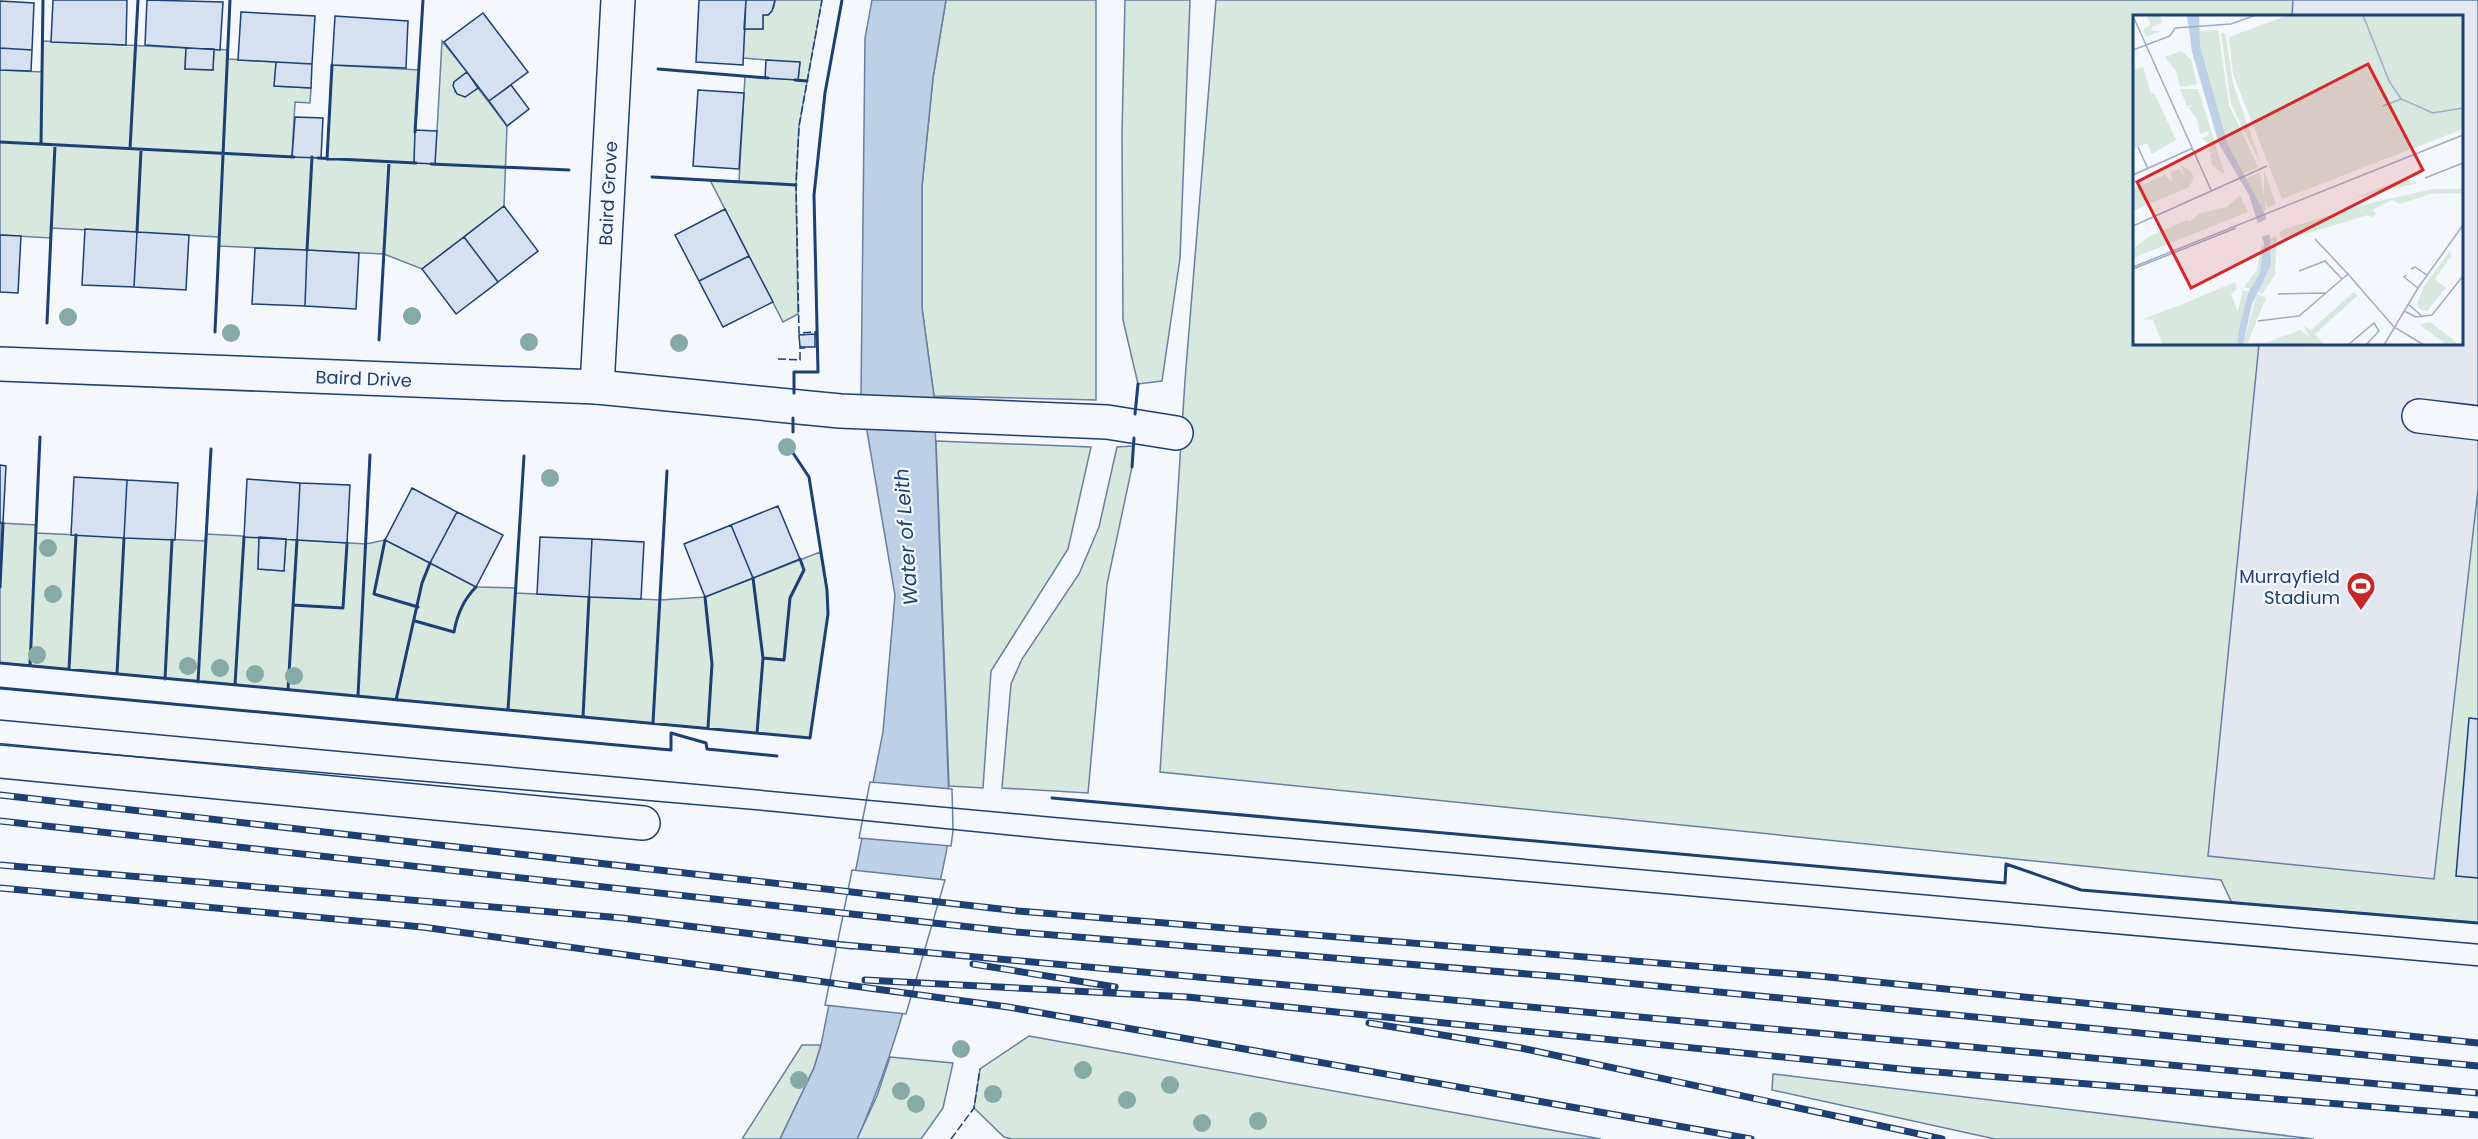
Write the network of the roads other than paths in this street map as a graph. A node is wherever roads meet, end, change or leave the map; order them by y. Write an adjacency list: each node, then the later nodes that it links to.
1 (618, 0): 3 (street, Baird Grove)
2 (0, 364): 3 (street, Baird Drive)
3 (597, 387): 6 (street, Baird Drive)
4 (2419, 416): 5 (street)
5 (2478, 423)
6 (1176, 433)
7 (0, 761): 8 (street)
8 (643, 823)

